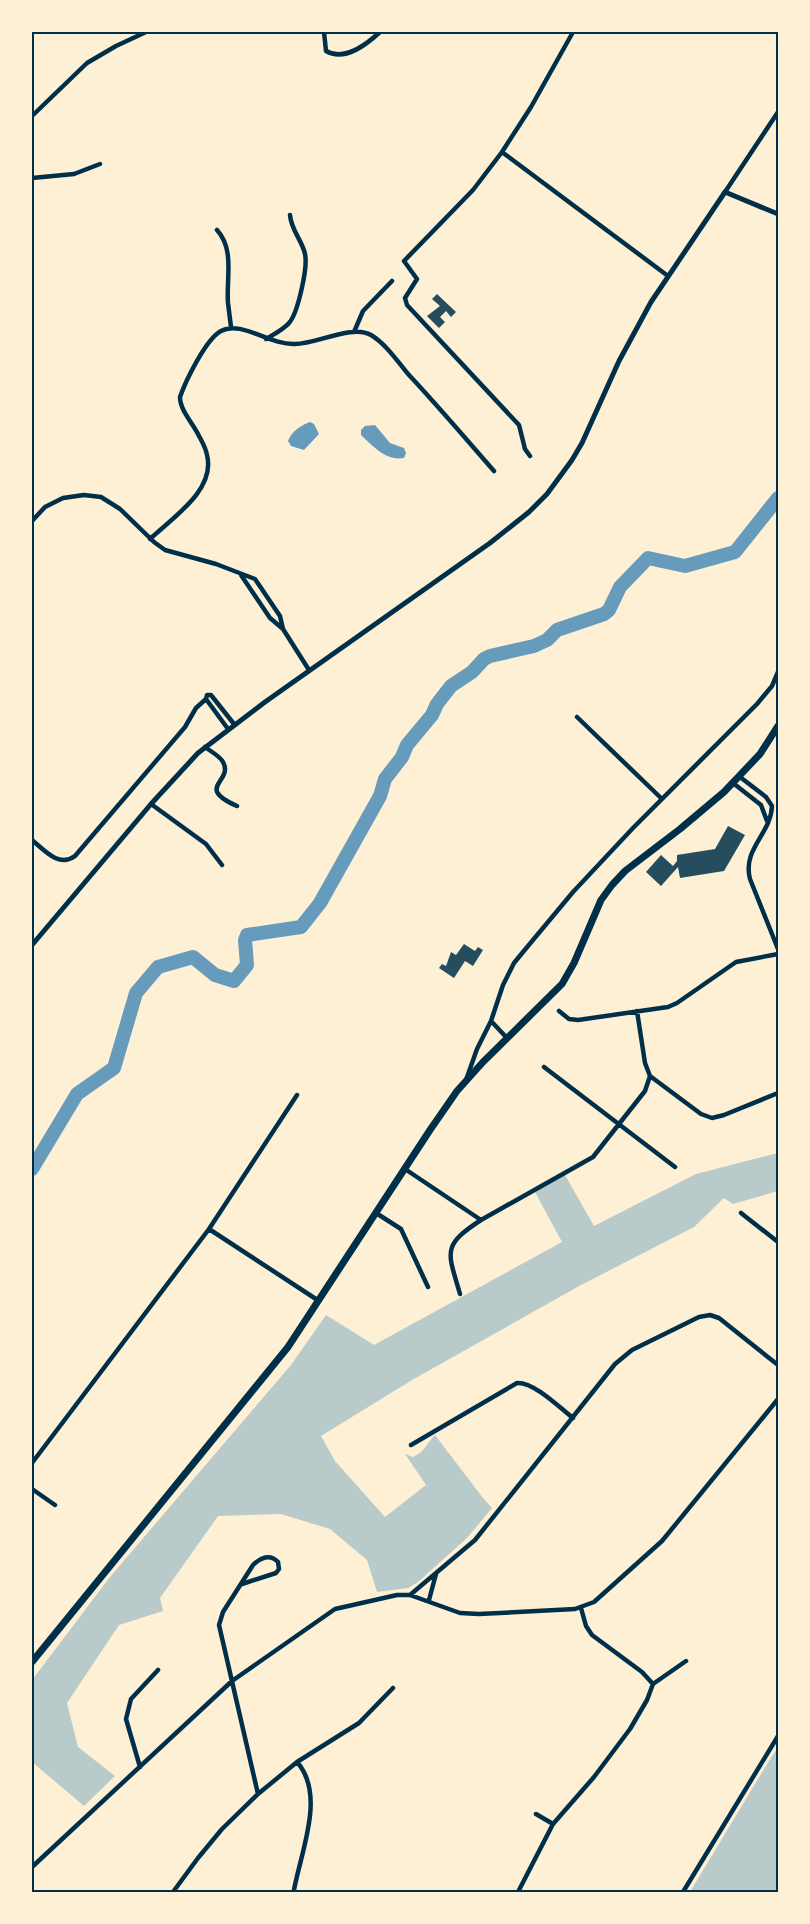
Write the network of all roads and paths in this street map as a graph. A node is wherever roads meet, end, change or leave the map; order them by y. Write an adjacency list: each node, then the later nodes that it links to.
1 (146, 32): 6 (street)
2 (324, 32): 3 (street)
3 (380, 32)
4 (573, 32): 7 (street)
5 (778, 112): 10 (street)
6 (32, 117)
7 (502, 152): 14 (street); 19 (street)
8 (100, 164): 9 (street)
9 (32, 178)
10 (725, 192): 11 (street); 14 (street)
11 (778, 214)
12 (290, 215): 18 (street)
13 (217, 230): 16 (street)
14 (668, 276): 25 (street)
15 (392, 281): 17 (street)
16 (231, 327): 18 (street); 22 (street)
17 (354, 332): 18 (street); 20 (street)
18 (266, 339)
19 (530, 456)
20 (494, 471)
21 (32, 521): 22 (street)
22 (150, 539): 23 (street)
23 (241, 574): 24 (street); 24 (street)
24 (284, 631): 25 (street)
25 (309, 670): 29 (street)
26 (778, 672): 35 (street)
27 (206, 699): 29 (street); 31 (street); 39 (street)
28 (577, 717): 35 (street)
29 (234, 724): 31 (street)
30 (778, 726): 33 (main road)
31 (228, 729): 32 (street)
32 (205, 747): 36 (street); 37 (street)
33 (740, 777): 34 (main road); 38 (street)
34 (734, 783): 38 (street); 46 (main road)
35 (662, 799): 45 (street)
36 (151, 804): 40 (street); 41 (street)
37 (237, 806)
38 (768, 824): 42 (street)
39 (32, 840)
40 (222, 865)
41 (32, 945)
42 (778, 952): 44 (street)
43 (559, 1011): 44 (street)
44 (637, 1011): 48 (street)
45 (491, 1021): 46 (street); 49 (street)
46 (507, 1038): 49 (main road)
47 (544, 1067): 52 (street)
48 (650, 1076): 50 (street); 52 (street)
49 (466, 1081): 54 (main road)
50 (778, 1094)
51 (297, 1095): 58 (street)
52 (619, 1125): 53 (street); 57 (street)
53 (675, 1167)
54 (405, 1169): 55 (main road); 57 (street)
55 (376, 1213): 60 (street); 62 (main road)
56 (741, 1213): 59 (street)
57 (481, 1220): 61 (street)
58 (209, 1228): 62 (street); 67 (street)
59 (778, 1242)
60 (428, 1287)
61 (460, 1294)
62 (319, 1301): 76 (main road)
63 (778, 1365): 65 (street)
64 (778, 1399): 74 (street)
65 (573, 1418): 66 (street); 70 (street)
66 (411, 1445)
67 (32, 1463)
68 (32, 1489): 69 (street)
69 (54, 1505)
70 (436, 1574): 72 (street); 73 (street)
71 (242, 1584): 71 (street); 78 (street)
72 (410, 1595): 73 (street); 78 (street)
73 (429, 1600): 74 (street)
74 (581, 1608): 79 (street)
75 (686, 1661): 79 (street)
76 (32, 1662)
77 (158, 1670): 83 (street)
78 (232, 1682): 83 (street); 84 (street)
79 (652, 1684): 86 (street)
80 (393, 1688): 82 (street)
81 (778, 1736): 91 (street)
82 (297, 1762): 84 (street); 88 (street)
83 (140, 1767): 87 (street)
84 (258, 1794): 89 (street)
85 (536, 1815): 86 (street)
86 (553, 1824): 90 (street)
87 (32, 1868)
88 (294, 1890)
89 (173, 1893)
90 (518, 1893)
91 (683, 1893)

